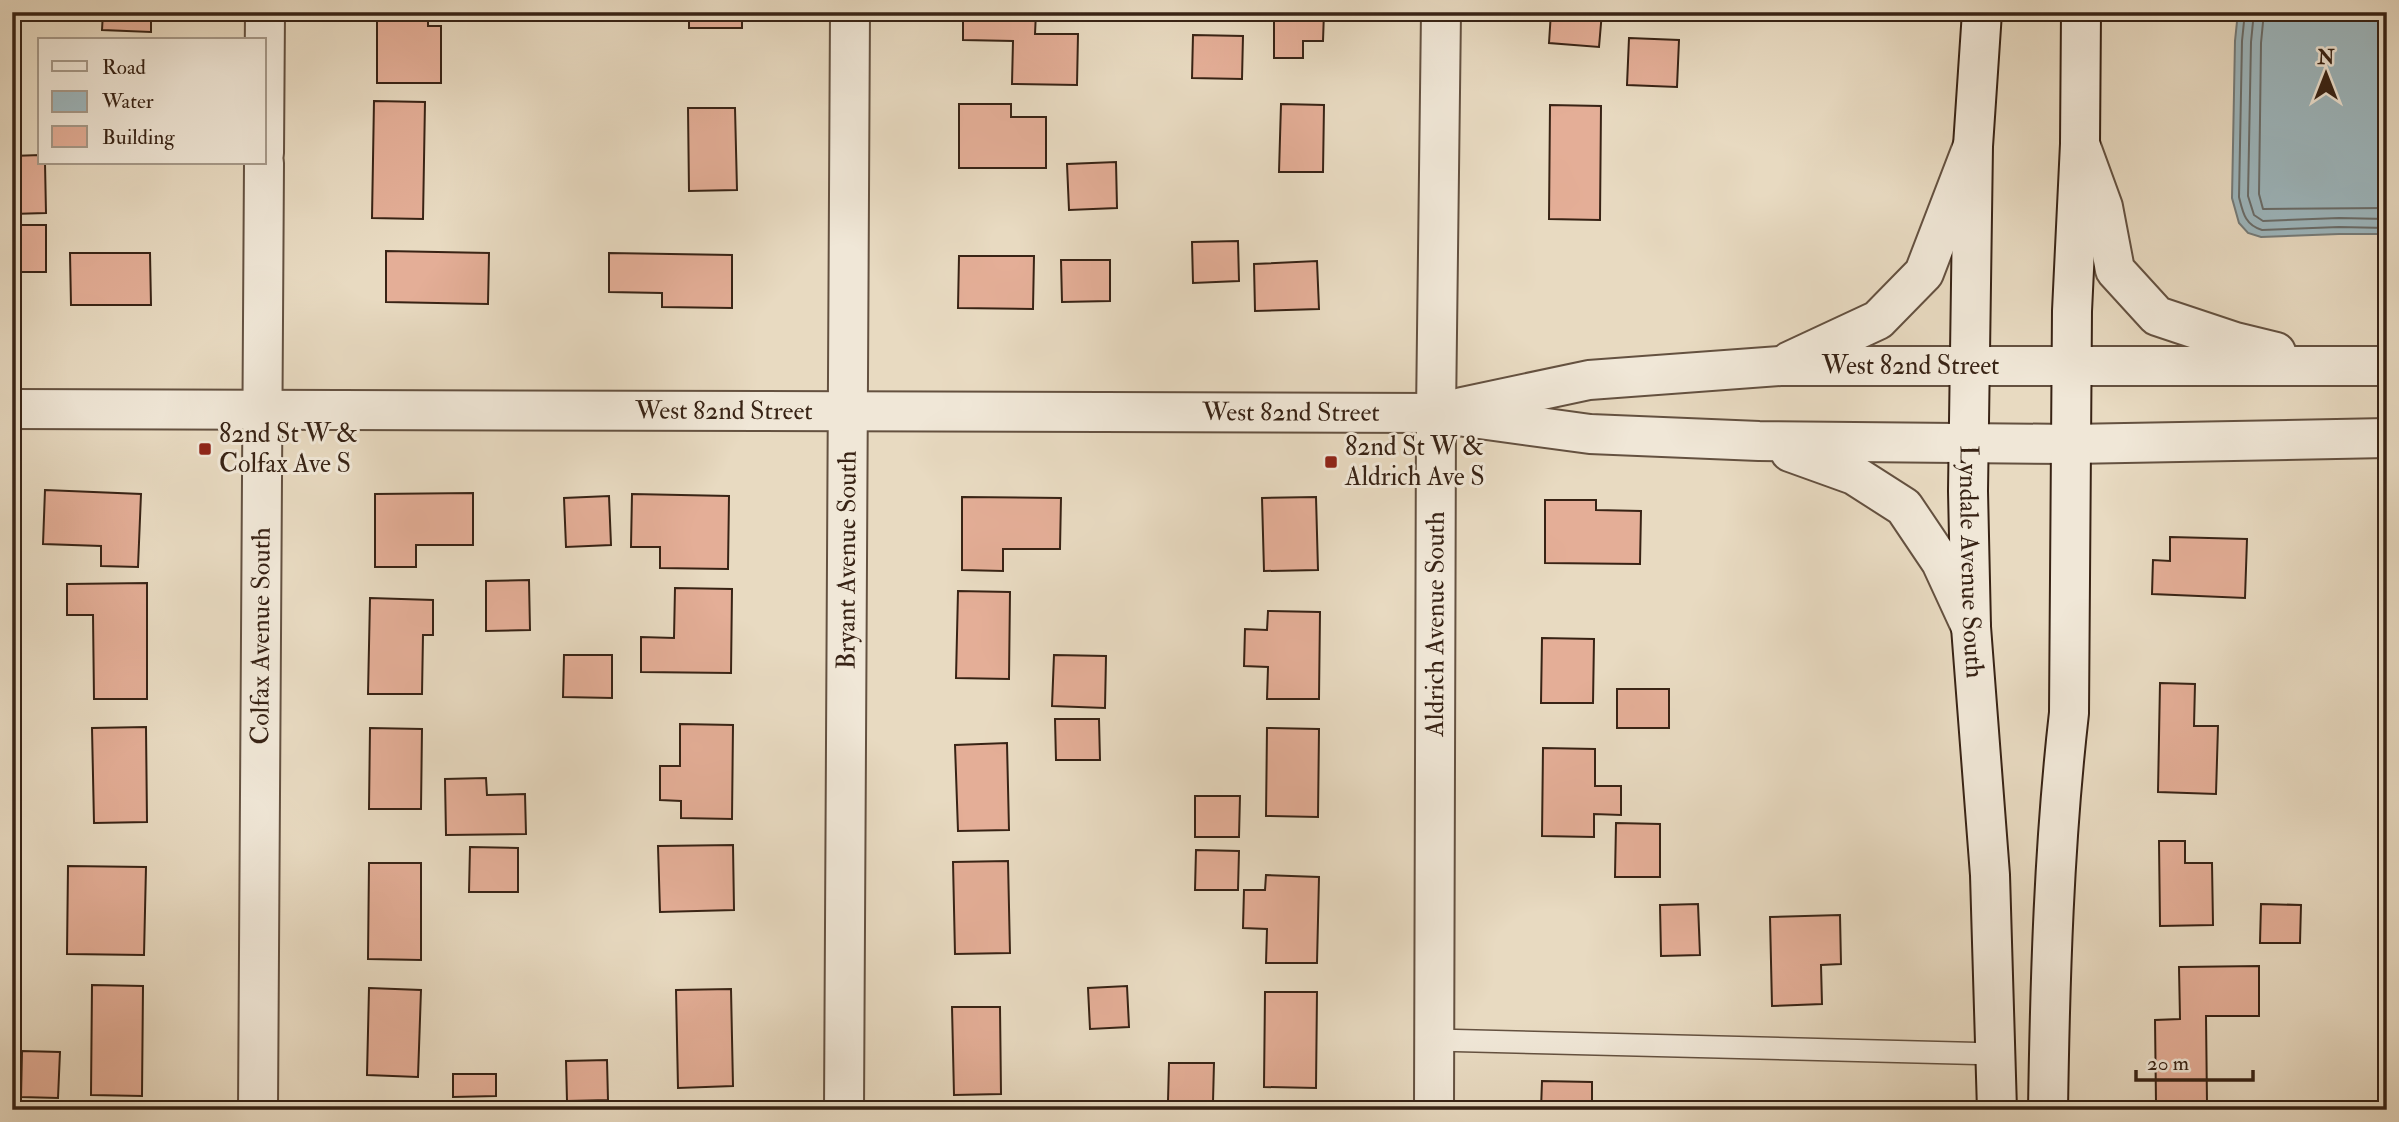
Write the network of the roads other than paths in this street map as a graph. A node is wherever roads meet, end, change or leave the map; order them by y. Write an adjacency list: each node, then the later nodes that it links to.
1 (265, 12): 6 (street)
2 (850, 12): 17 (street, Bryant Avenue South)
3 (1441, 12): 18 (street, Aldrich Avenue South)
4 (1982, 12): 8 (street, Lyndale Avenue South)
5 (2081, 12): 7 (street)
6 (265, 38)
7 (2080, 144): 12 (street); 13 (street)
8 (1973, 146): 10 (street); 11 (street, Lyndale Avenue South)
9 (264, 164): 16 (street, Colfax Avenue South)
10 (1780, 366): 11 (street, West 82nd Street); 18 (street, West 82nd Street)
11 (1970, 366): 12 (street, West 82nd Street); 21 (street, Lyndale Avenue South)
12 (2071, 366): 13 (street, West 82nd Street); 22 (street)
13 (2336, 366): 14 (street, West 82nd Street)
14 (2387, 366)
15 (12, 409): 16 (street, West 82nd Street)
16 (263, 410): 17 (street, West 82nd Street); 26 (street, Colfax Avenue South)
17 (848, 412): 18 (street, West 82nd Street); 27 (street, Bryant Avenue South)
18 (1436, 413): 20 (street, West 82nd Street); 24 (street, Aldrich Avenue South)
19 (2387, 438): 22 (street, West 82nd Street)
20 (1759, 441): 21 (street, West 82nd Street); 23 (street)
21 (1968, 444): 22 (street, West 82nd Street); 23 (street, Lyndale Avenue South)
22 (2071, 444): 30 (street)
23 (1971, 627): 25 (street, Lyndale Avenue South)
24 (1435, 1040): 25 (lane); 28 (street, Aldrich Avenue South)
25 (1997, 1054): 29 (street, Lyndale Avenue South)
26 (258, 1110)
27 (844, 1110)
28 (1434, 1110)
29 (1997, 1110)
30 (2048, 1110)

